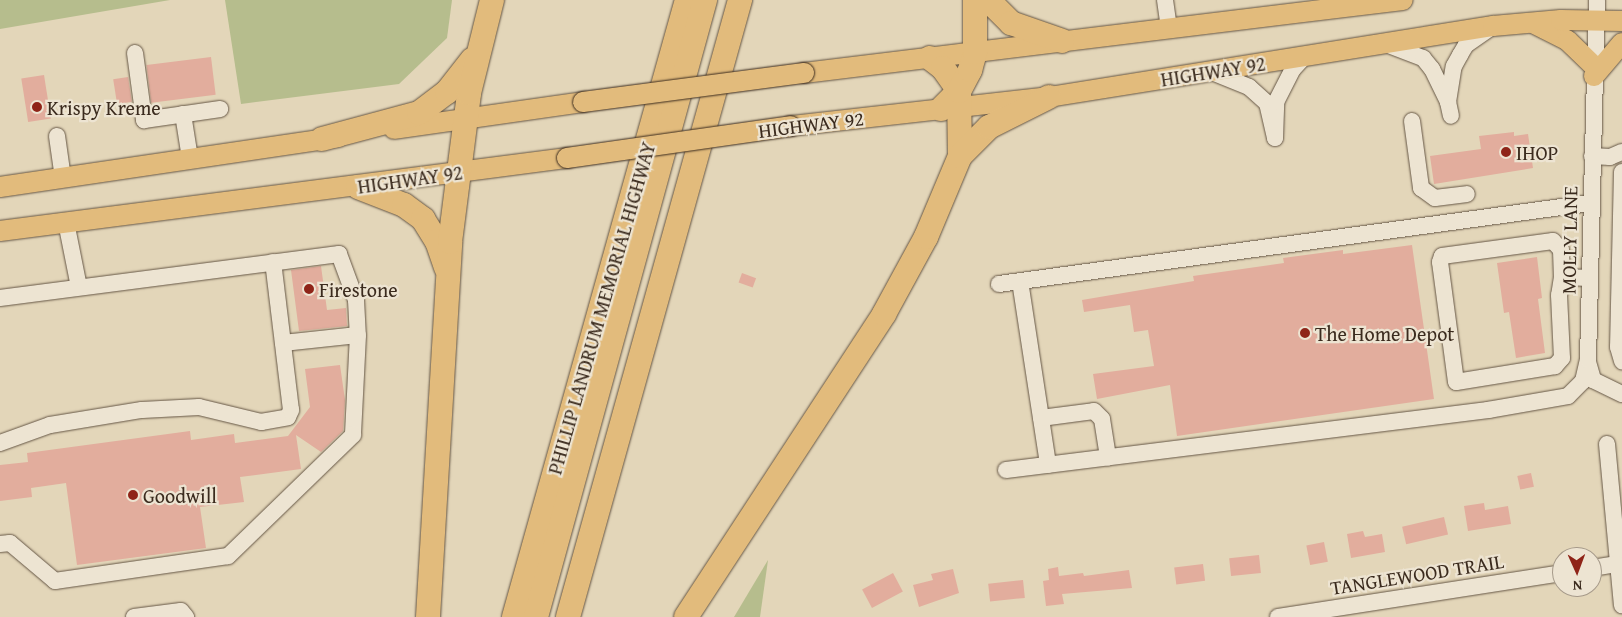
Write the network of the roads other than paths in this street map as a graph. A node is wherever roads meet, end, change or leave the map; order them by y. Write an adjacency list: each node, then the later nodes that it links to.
1 (492, 0): 20 (highway)
2 (687, 0): 78 (highway, PHILLIP LANDRUM MEMORIAL HIGHWAY)
3 (705, 0): 79 (highway)
4 (740, 0): 80 (highway)
5 (975, 0): 21 (highway)
6 (988, 0): 17 (highway)
7 (1165, 0): 16 (street)
8 (1304, 0): 12 (main road)
9 (1403, 0): 10 (main road)
10 (1340, 4): 12 (main road)
11 (1596, 10): 13 (main road, HIGHWAY 92); 14 (main road, HIGHWAY 92); 25 (street, MOLLY LANE)
12 (1285, 15): 16 (main road)
13 (1622, 21)
14 (1532, 22): 15 (main road, HIGHWAY 92); 25 (main road)
15 (1493, 26): 18 (main road, HIGHWAY 92); 18 (street)
16 (1169, 28): 17 (main road)
17 (1062, 41): 21 (main road)
18 (1381, 43): 23 (main road, HIGHWAY 92)
19 (1622, 43): 25 (main road)
20 (478, 52): 31 (highway); 34 (highway)
21 (975, 52): 24 (main road); 28 (highway)
22 (135, 53): 30 (street)
23 (1304, 56): 26 (main road, HIGHWAY 92); 26 (street)
24 (930, 58): 28 (highway); 31 (main road, bridge)
25 (1594, 71): 38 (street, MOLLY LANE)
26 (1212, 72): 27 (main road, HIGHWAY 92)
27 (1049, 97): 28 (main road, HIGHWAY 92); 36 (highway)
28 (954, 102): 36 (highway); 40 (main road, HIGHWAY 92, bridge)
29 (220, 109): 30 (street)
30 (183, 114): 37 (street)
31 (467, 118): 34 (main road); 40 (highway)
32 (1412, 121): 45 (street)
33 (57, 136): 41 (street)
34 (322, 139): 37 (main road)
35 (1622, 152): 38 (street)
36 (960, 156): 81 (highway)
37 (190, 158): 41 (main road)
38 (1592, 162): 39 (street); 46 (street, MOLLY LANE)
39 (1622, 170): 61 (street)
40 (461, 172): 42 (main road, HIGHWAY 92); 51 (highway)
41 (63, 178): 43 (main road)
42 (358, 187): 47 (main road, HIGHWAY 92); 51 (highway)
43 (0, 188)
44 (1467, 194): 45 (street)
45 (1435, 198): 48 (street)
46 (1590, 203): 48 (street); 53 (street, MOLLY LANE)
47 (66, 222): 49 (main road, HIGHWAY 92); 56 (street)
48 (1423, 226): 54 (street)
49 (0, 231)
50 (273, 262): 56 (street); 58 (street); 59 (street)
51 (447, 272): 77 (highway)
52 (1562, 277): 52 (street); 53 (street)
53 (1590, 278): 60 (street, MOLLY LANE)
54 (1020, 281): 55 (street); 63 (street)
55 (998, 284)
56 (79, 288): 57 (street)
57 (0, 298)
58 (358, 335): 59 (street); 69 (street)
59 (283, 343): 64 (street)
60 (1588, 360): 62 (street); 66 (street)
61 (1622, 361)
62 (1622, 394)
63 (1041, 418): 66 (street); 67 (street)
64 (0, 443)
65 (1607, 444): 70 (street)
66 (1108, 458): 67 (street)
67 (1048, 465): 68 (street)
68 (1006, 470)
69 (0, 544)
70 (1618, 564): 71 (street); 73 (street)
71 (1602, 566)
72 (1552, 575): 74 (street, TANGLEWOOD TRAIL)
73 (1622, 605)
74 (1356, 611): 82 (street, TANGLEWOOD TRAIL)
75 (134, 617): 76 (street)
76 (186, 617)
77 (428, 617)
78 (514, 617)
79 (536, 617)
80 (568, 617)
81 (686, 617)
82 (1278, 617)

